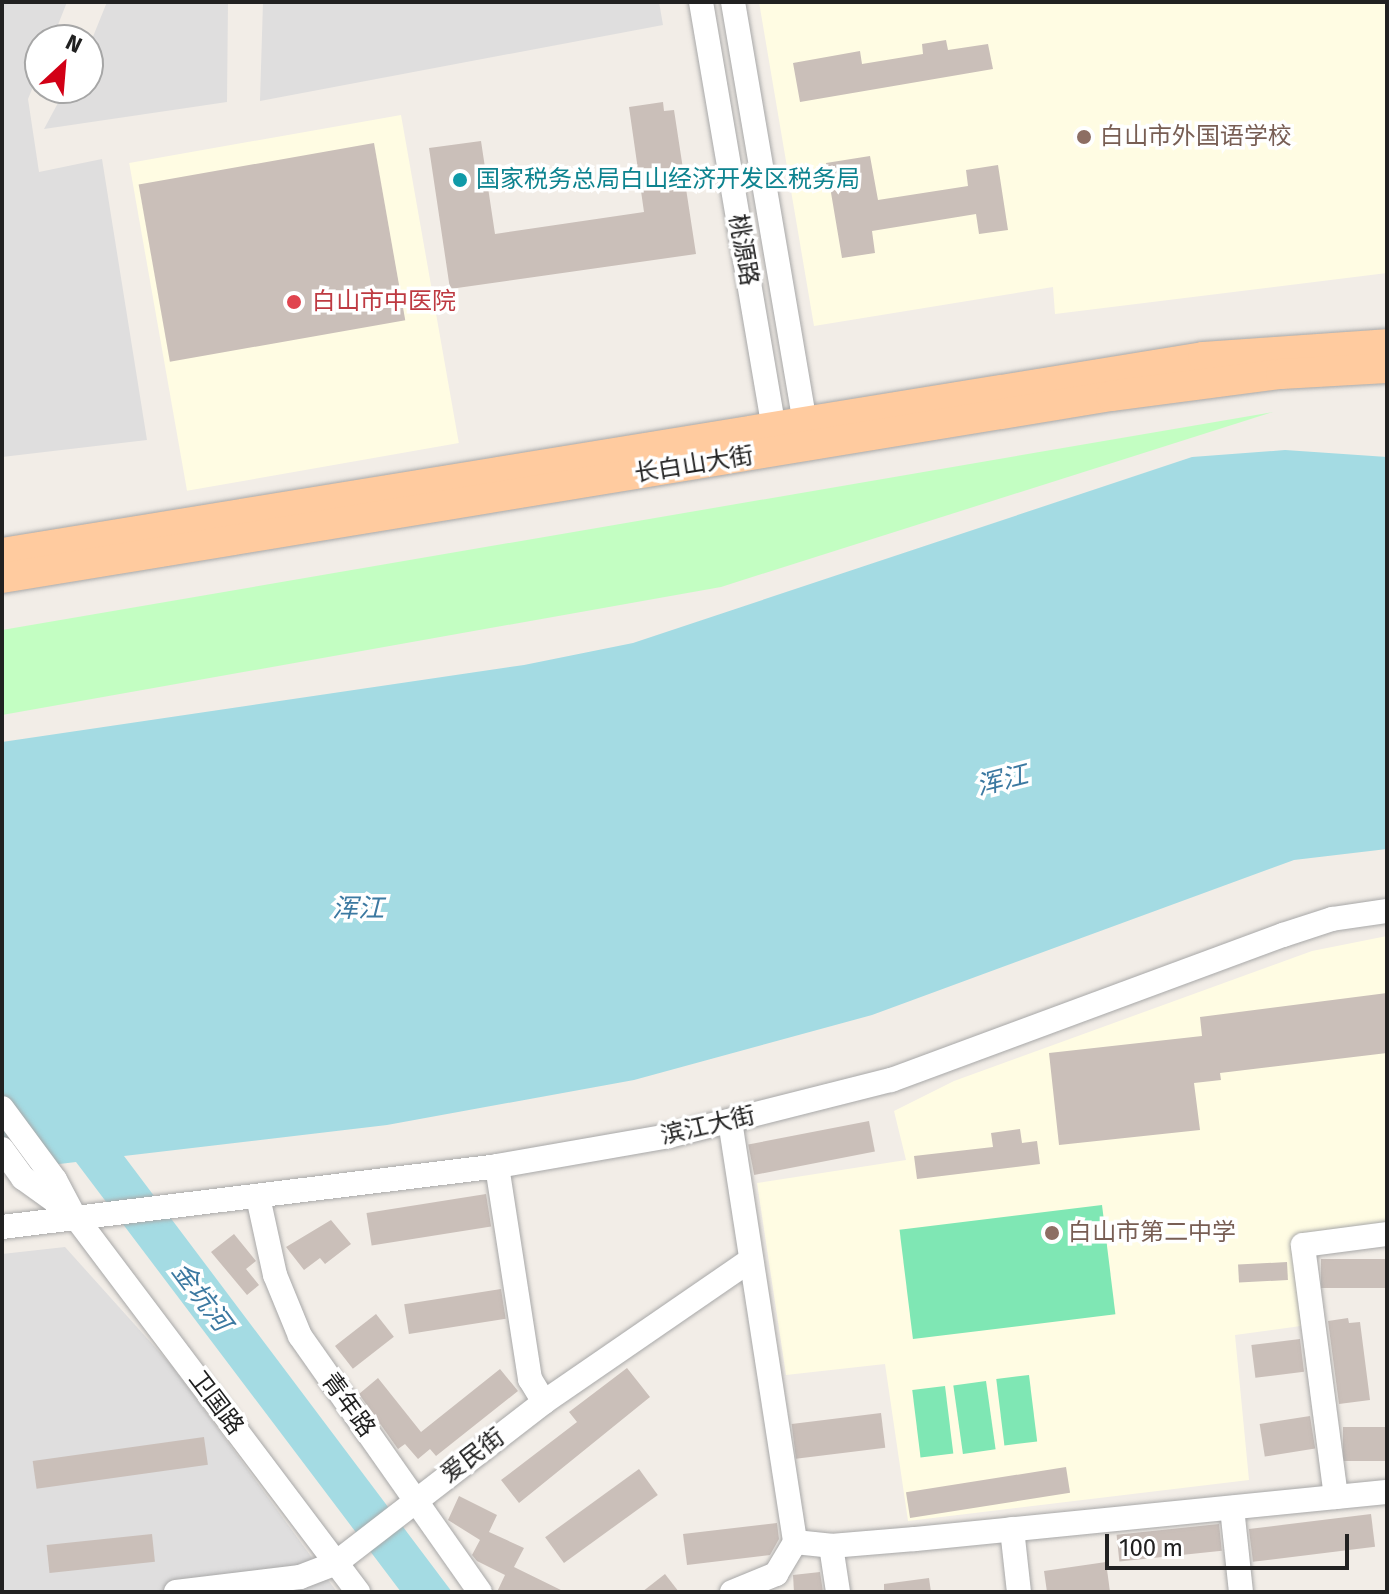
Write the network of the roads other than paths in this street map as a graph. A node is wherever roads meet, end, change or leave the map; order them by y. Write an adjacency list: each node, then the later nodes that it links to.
1 (701, 2): 6 (street, 桃源路)
2 (733, 2): 5 (street, 桃源路)
3 (1387, 344): 5 (main road, 长白山大街)
4 (1387, 368): 5 (main road, 长白山大街)
5 (806, 434): 6 (main road, 长白山大街)
6 (776, 438): 7 (main road, 长白山大街); 8 (main road, 长白山大街)
7 (2, 553)
8 (2, 578)
9 (1387, 911): 11 (street, 滨江大街)
10 (2, 1108): 15 (street)
11 (730, 1121): 13 (street, 滨江大街); 18 (street)
12 (2, 1149): 15 (street)
13 (497, 1166): 14 (street, 滨江大街); 19 (street)
14 (258, 1197): 15 (street, 滨江大街); 22 (street, 青年路)
15 (74, 1215): 16 (street, 滨江大街); 27 (street, 卫国路)
16 (2, 1227)
17 (1387, 1234): 21 (street)
18 (749, 1261): 19 (street, 爱民街); 25 (street)
19 (544, 1402): 22 (street, 爱民街)
20 (1387, 1492): 21 (street)
21 (1336, 1497): 23 (street)
22 (411, 1503): 27 (street, 爱民街); 31 (street, 青年路)
23 (1232, 1508): 24 (street); 35 (street)
24 (1012, 1529): 26 (street); 34 (street)
25 (795, 1542): 26 (street); 32 (street)
26 (831, 1546): 33 (street)
27 (344, 1556): 28 (street, 爱民街); 30 (street, 卫国路)
28 (203, 1590): 29 (street, 爱民街)
29 (176, 1592)
30 (358, 1592)
31 (480, 1592)
32 (732, 1592)
33 (838, 1592)
34 (1019, 1592)
35 (1241, 1592)

